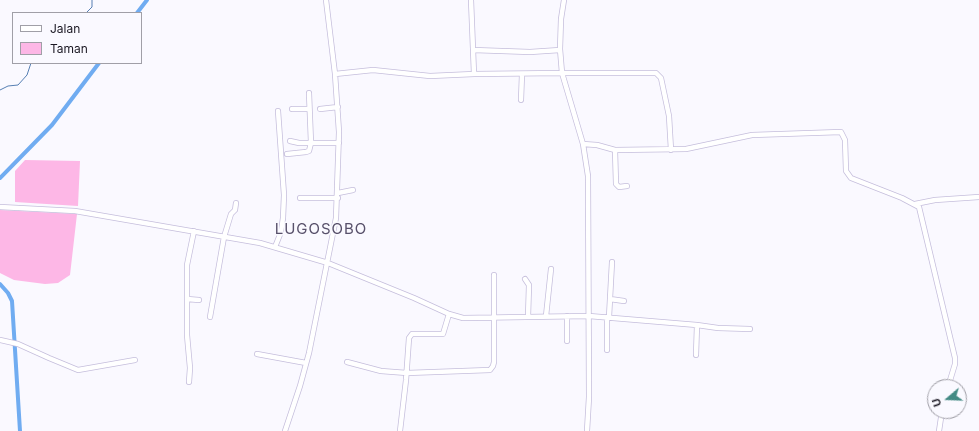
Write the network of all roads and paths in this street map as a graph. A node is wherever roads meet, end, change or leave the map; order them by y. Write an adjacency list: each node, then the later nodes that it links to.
1 (326, 0): 7 (street)
2 (472, 0): 4 (street)
3 (564, 0): 5 (street)
4 (473, 50): 5 (street); 8 (street)
5 (560, 50): 6 (street)
6 (562, 73): 9 (street); 20 (street); 22 (street)
7 (335, 74): 8 (street); 12 (street)
8 (474, 74): 9 (street)
9 (522, 74): 11 (street)
10 (309, 93): 14 (street)
11 (521, 100)
12 (338, 107): 15 (street); 18 (street)
13 (292, 109): 14 (street)
14 (309, 109): 19 (street)
15 (320, 109)
16 (278, 111): 34 (street)
17 (290, 141): 19 (street)
18 (339, 143): 19 (street); 26 (street)
19 (311, 144): 23 (street)
20 (583, 144): 21 (street); 47 (street)
21 (615, 150): 22 (street); 24 (street)
22 (671, 150): 30 (street)
23 (287, 154)
24 (627, 186)
25 (353, 190): 26 (street)
26 (338, 196): 28 (street); 35 (street)
27 (979, 197): 30 (street)
28 (300, 198)
29 (236, 203): 33 (street)
30 (915, 204): 63 (street)
31 (0, 207): 32 (street)
32 (194, 231): 33 (street); 40 (street)
33 (224, 237): 34 (street); 48 (street)
34 (276, 247): 35 (street)
35 (328, 262): 44 (street); 61 (street)
36 (612, 262): 41 (street)
37 (551, 269): 45 (street)
38 (494, 275): 51 (street)
39 (525, 279): 49 (street)
40 (187, 299): 42 (street); 64 (street)
41 (610, 299): 43 (street); 50 (street)
42 (199, 300)
43 (624, 301)
44 (449, 314): 51 (street); 62 (street)
45 (546, 316): 46 (street); 49 (street)
46 (566, 316): 47 (street); 55 (street)
47 (589, 316): 50 (street); 68 (street)
48 (210, 317)
49 (528, 317): 51 (street)
50 (608, 317): 52 (street); 56 (street)
51 (494, 318): 62 (street)
52 (697, 325): 53 (street); 58 (street)
53 (750, 330)
54 (0, 340): 59 (street)
55 (567, 341)
56 (607, 350)
57 (258, 354): 61 (street)
58 (696, 355)
59 (135, 360)
60 (347, 362): 62 (street)
61 (306, 363): 66 (street)
62 (407, 373): 67 (street)
63 (950, 379)
64 (189, 382)
65 (941, 419): 69 (street)
66 (285, 431)
67 (400, 431)
68 (587, 431)
69 (939, 431)

